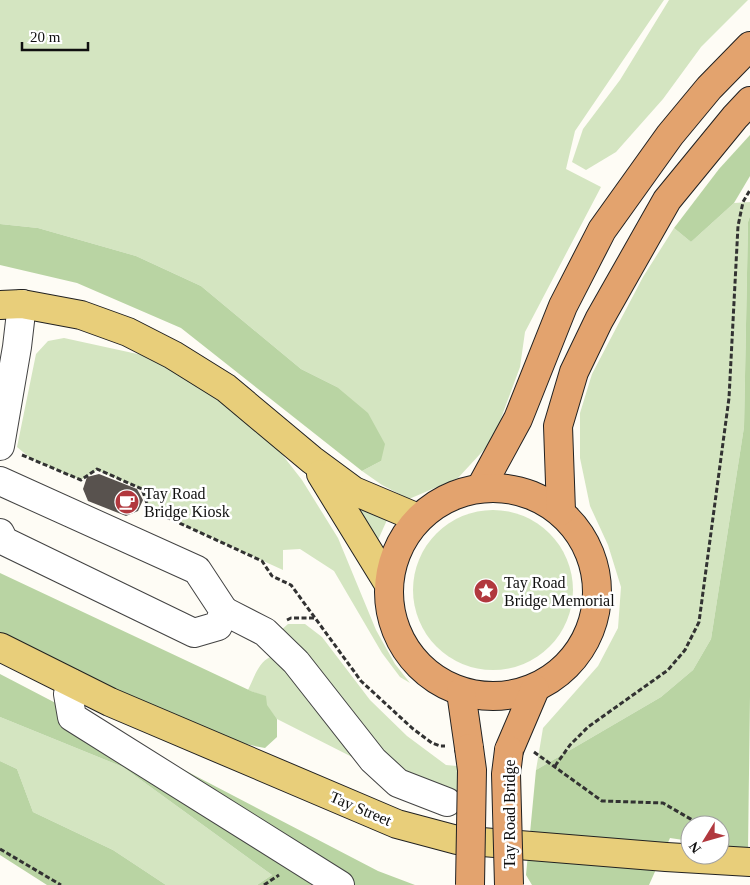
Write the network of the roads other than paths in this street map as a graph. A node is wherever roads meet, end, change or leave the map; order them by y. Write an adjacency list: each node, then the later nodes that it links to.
1 (750, 46): 7 (highway)
2 (750, 101): 8 (highway)
3 (11, 304): 4 (lane); 5 (main road)
4 (9, 449)
5 (312, 460): 9 (main road); 11 (main road)
6 (0, 482): 12 (lane)
7 (481, 487): 8 (highway); 9 (highway)
8 (561, 512): 15 (highway)
9 (418, 518): 11 (highway)
10 (0, 533): 12 (lane)
11 (388, 583): 16 (highway)
12 (224, 612): 17 (lane)
13 (0, 647): 14 (main road, Tay Street)
14 (71, 683): 18 (main road, Tay Street); 19 (lane)
15 (535, 689): 16 (highway); 21 (highway, Tay Road Bridge, bridge)
16 (461, 692): 20 (highway, bridge)
17 (448, 802)
18 (750, 862)
19 (340, 885)
20 (470, 885)
21 (509, 885)

